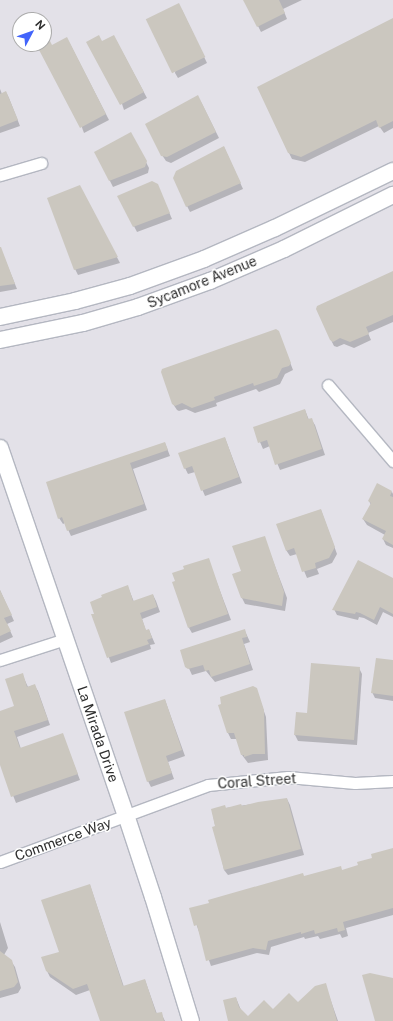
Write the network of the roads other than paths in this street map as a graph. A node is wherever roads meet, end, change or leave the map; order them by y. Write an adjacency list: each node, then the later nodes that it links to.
1 (42, 163): 3 (street)
2 (393, 171): 5 (main road, Sycamore Avenue)
3 (0, 175)
4 (393, 195): 6 (main road, Sycamore Avenue)
5 (0, 317)
6 (0, 340)
7 (328, 384): 9 (street)
8 (0, 448): 10 (main road, La Mirada Drive)
9 (393, 461)
10 (65, 639): 11 (street); 13 (main road, La Mirada Drive)
11 (0, 660)
12 (393, 781): 13 (street, Coral Street)
13 (126, 815): 14 (street, Commerce Way); 15 (main road, La Mirada Drive)
14 (0, 862)
15 (190, 1021)

